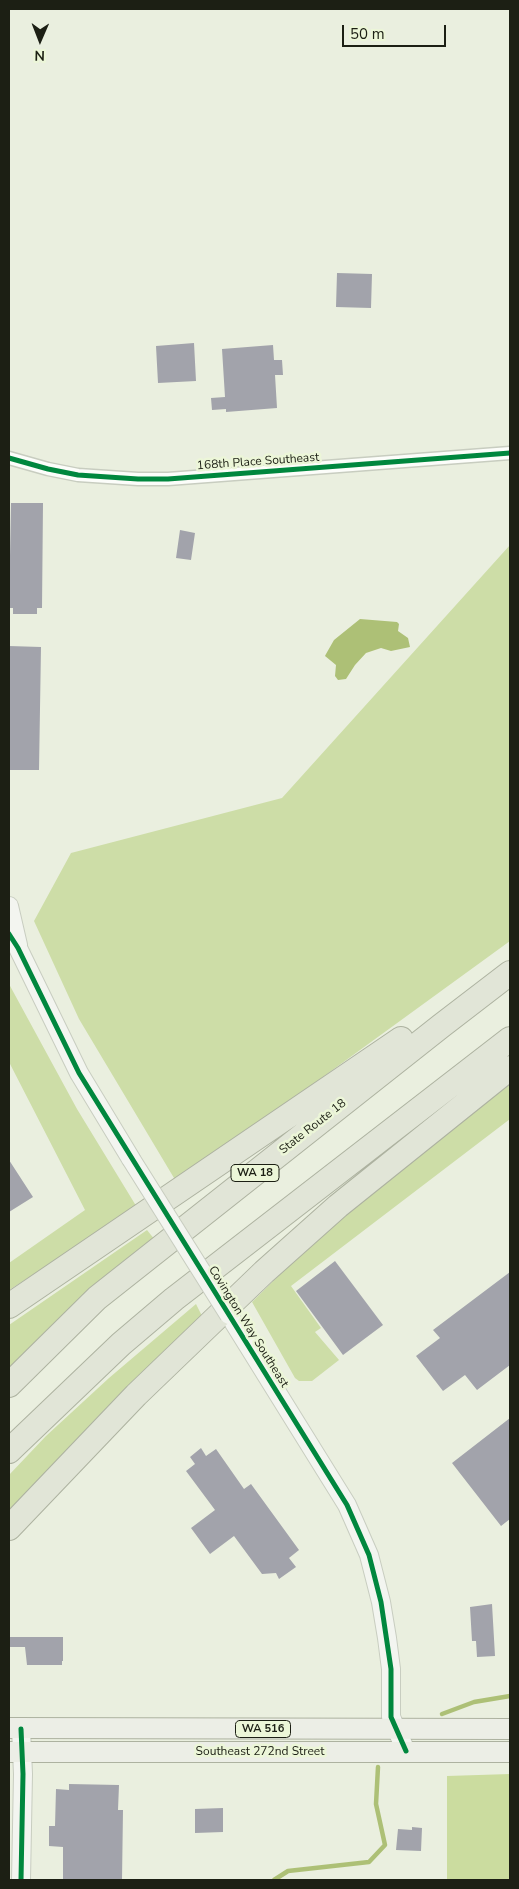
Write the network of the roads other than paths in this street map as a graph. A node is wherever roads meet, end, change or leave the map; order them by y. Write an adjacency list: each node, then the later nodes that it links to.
1 (510, 453): 2 (street, 168th Place Southeast)
2 (9, 458)
3 (9, 906): 4 (street, Covington Way Southeast)
4 (14, 941): 14 (street, Covington Way Southeast, bridge)
5 (510, 965): 9 (highway)
6 (510, 973): 10 (highway, State Route 18 / WA 18)
7 (510, 1039): 11 (highway)
8 (510, 1068): 12 (highway)
9 (9, 1306)
10 (9, 1385)
11 (9, 1450)
12 (9, 1528)
13 (15, 1728): 14 (main road, Southeast 272nd Street / WA 516); 17 (street)
14 (396, 1729): 15 (main road, Southeast 272nd Street / WA 516); 16 (street, Covington Way Southeast)
15 (510, 1729)
16 (406, 1751): 17 (main road, Southeast 272nd Street / WA 516); 18 (main road, Southeast 272nd Street / WA 516)
17 (15, 1752): 19 (street)
18 (510, 1752)
19 (21, 1880)

